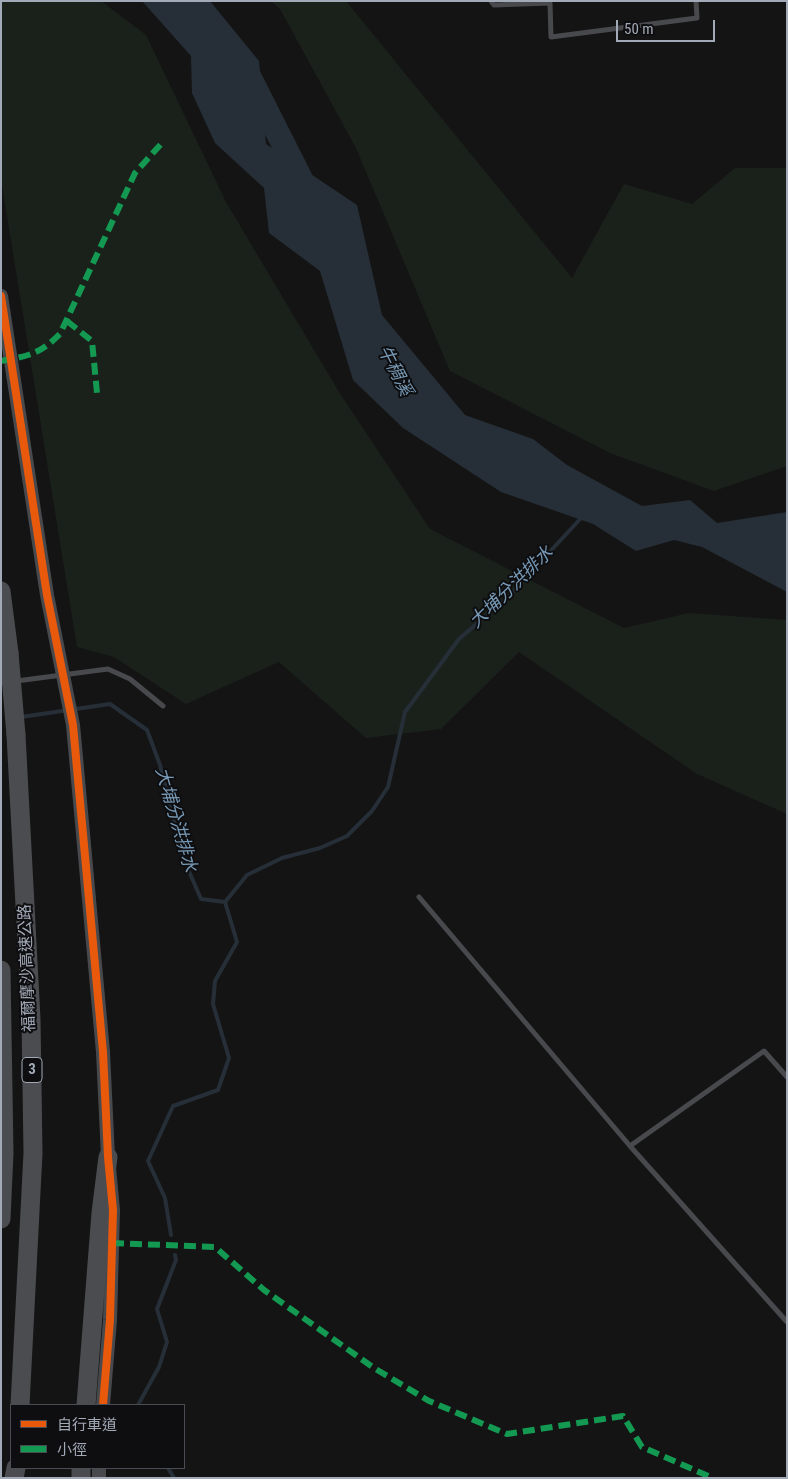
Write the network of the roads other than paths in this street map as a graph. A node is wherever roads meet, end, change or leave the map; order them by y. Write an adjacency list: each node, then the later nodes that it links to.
1 (491, 1): 2 (lane)
2 (696, 1)
3 (1, 296): 5 (street)
4 (1, 591): 15 (highway, 福爾摩沙高速公路 / 3, bridge)
5 (63, 674): 6 (lane); 7 (lane); 12 (street)
6 (1, 683)
7 (163, 706)
8 (419, 897): 11 (lane)
9 (1, 970): 13 (highway, 福爾摩沙高速公路 / 3)
10 (787, 1077): 11 (lane)
11 (630, 1146): 14 (lane)
12 (108, 1157): 16 (highway); 17 (street)
13 (1, 1219)
14 (787, 1322)
15 (20, 1404)
16 (86, 1404)
17 (103, 1404)

